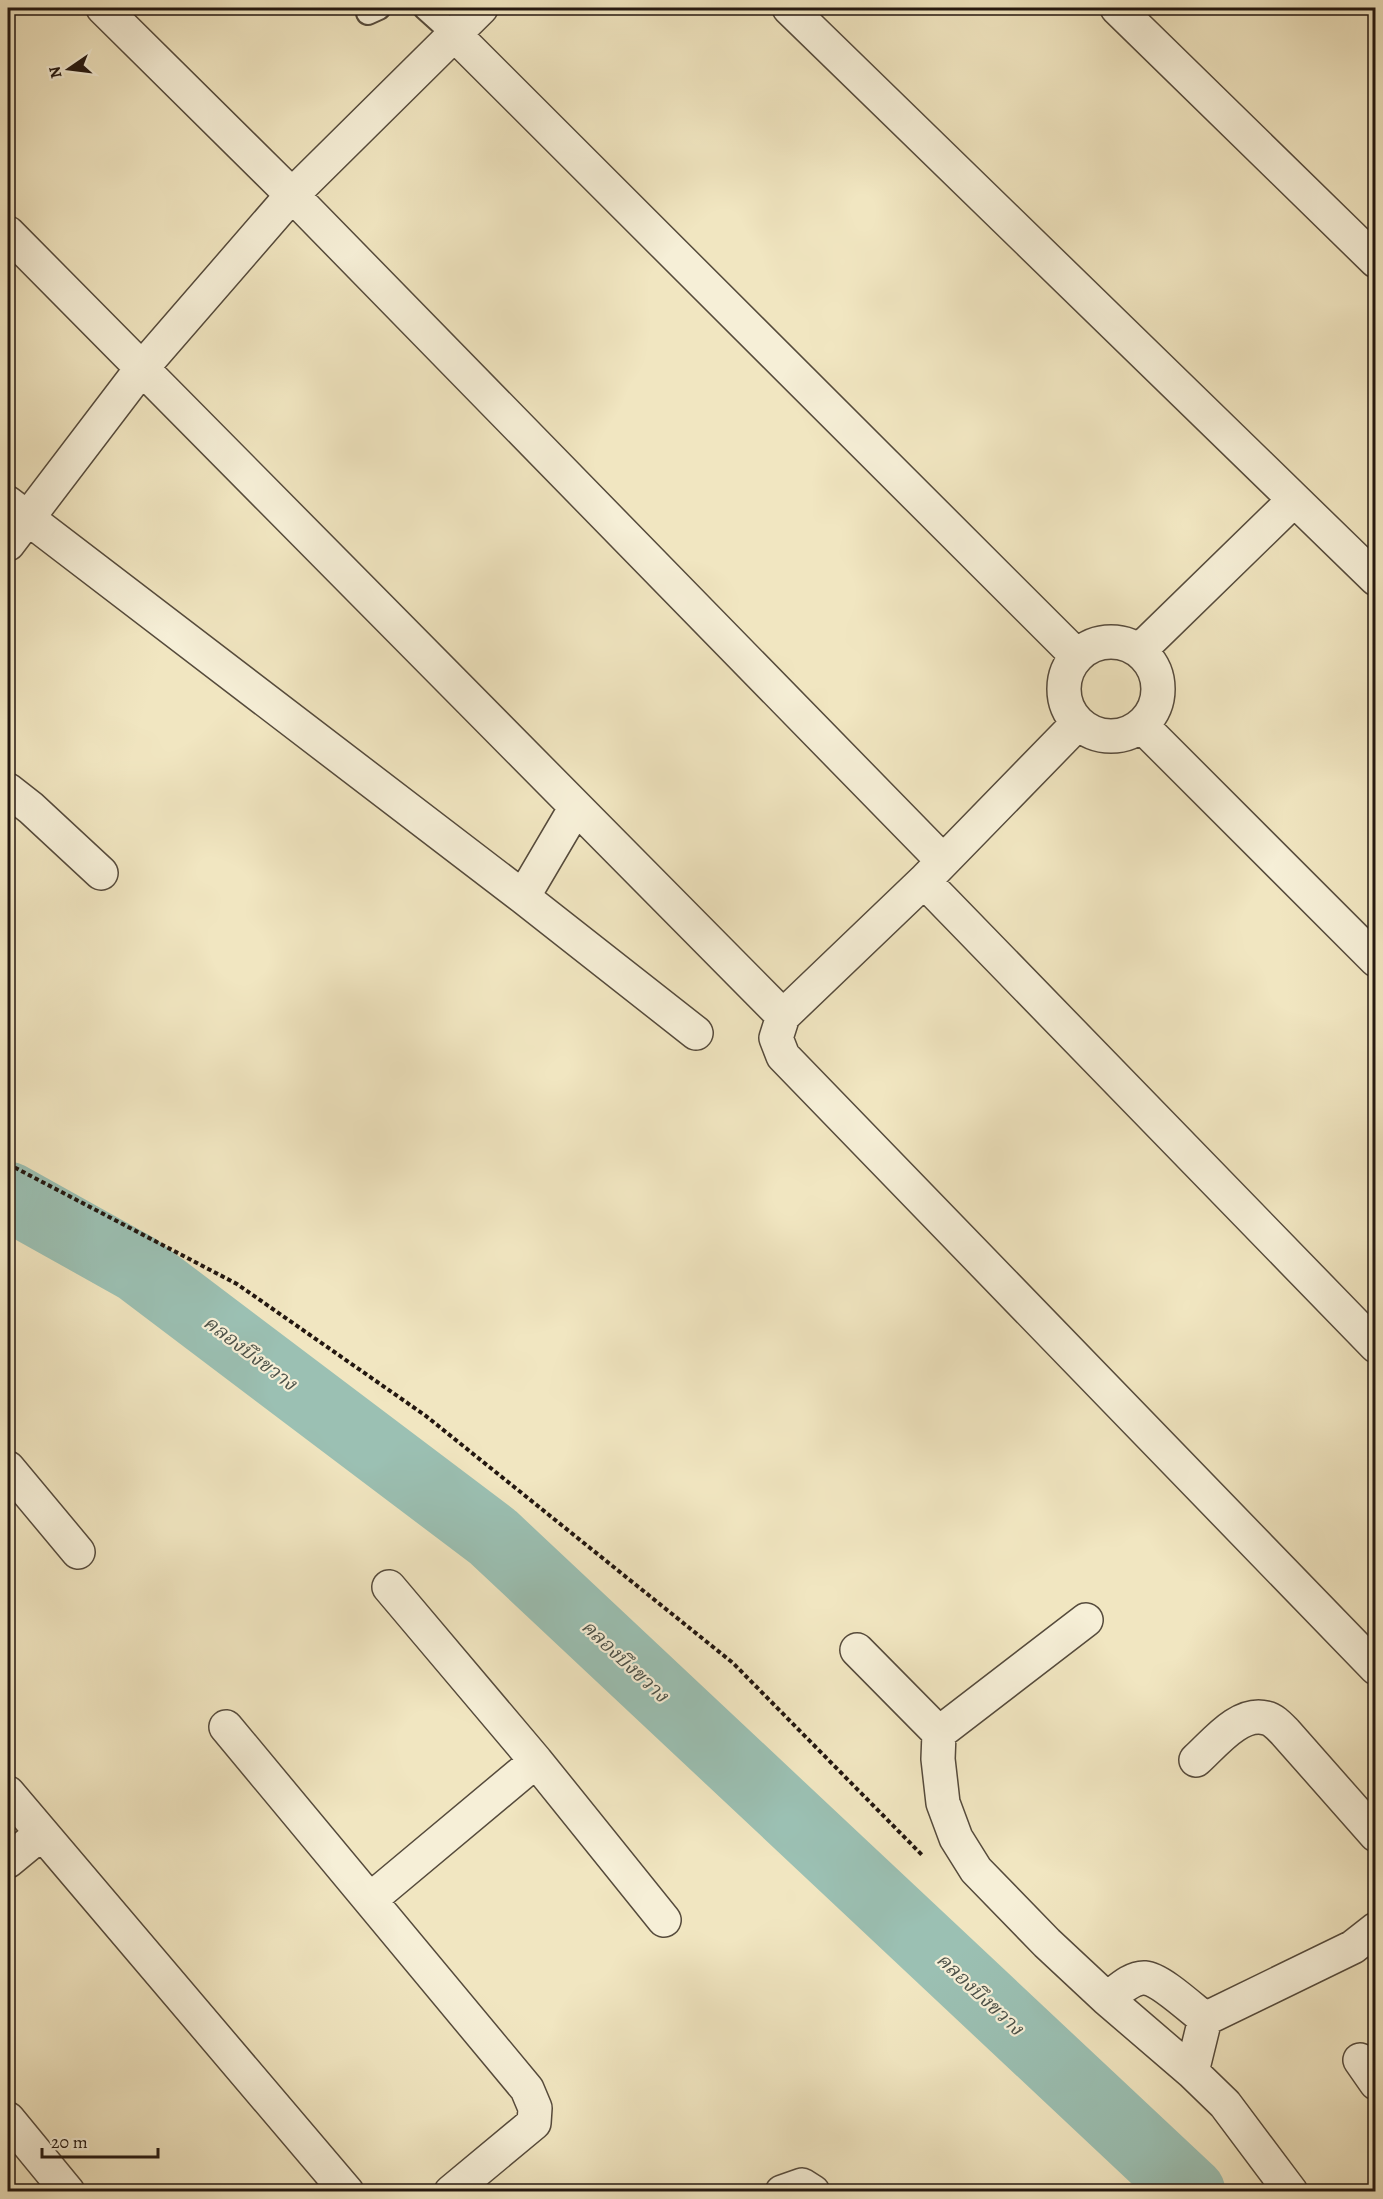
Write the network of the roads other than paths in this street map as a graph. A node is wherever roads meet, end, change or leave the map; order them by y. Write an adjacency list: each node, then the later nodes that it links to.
1 (103, 8): 7 (street)
2 (425, 8): 6 (lane)
3 (481, 8): 6 (street)
4 (789, 8): 11 (street)
5 (1117, 8): 9 (street)
6 (455, 35): 7 (street); 15 (street)
7 (292, 195): 10 (street); 20 (street)
8 (8, 234): 10 (street)
9 (1376, 261)
10 (142, 368): 12 (street); 19 (street)
11 (1294, 500): 13 (street); 14 (street)
12 (14, 522): 22 (street)
13 (1376, 579)
14 (1139, 651): 15 (street); 17 (street)
15 (1077, 656): 16 (street)
16 (1078, 723): 17 (street); 20 (street)
17 (1141, 725): 23 (street)
18 (8, 789): 21 (street)
19 (576, 807): 22 (street); 24 (street)
20 (934, 871): 24 (street); 26 (street)
21 (101, 873)
22 (523, 897): 25 (street)
23 (1376, 960)
24 (783, 1016): 32 (street)
25 (696, 1034)
26 (1376, 1346)
27 (8, 1468): 28 (street)
28 (78, 1552)
29 (389, 1587): 36 (street)
30 (1086, 1620): 34 (street)
31 (856, 1650): 34 (street)
32 (1376, 1668)
33 (226, 1727): 41 (street)
34 (939, 1732): 44 (street)
35 (1196, 1760): 39 (street)
36 (536, 1761): 41 (street); 42 (street)
37 (8, 1792): 38 (street)
38 (42, 1833): 40 (street); 49 (street)
39 (1376, 1835)
40 (8, 1861)
41 (371, 1899): 50 (street)
42 (664, 1920)
43 (1376, 1929): 45 (street)
44 (1107, 2000): 45 (street); 46 (street)
45 (1205, 2019): 46 (street)
46 (1192, 2072): 53 (street)
47 (8, 2119): 48 (street)
48 (68, 2192)
49 (347, 2192)
50 (451, 2192)
51 (782, 2192): 52 (street)
52 (813, 2192)
53 (1291, 2192)

